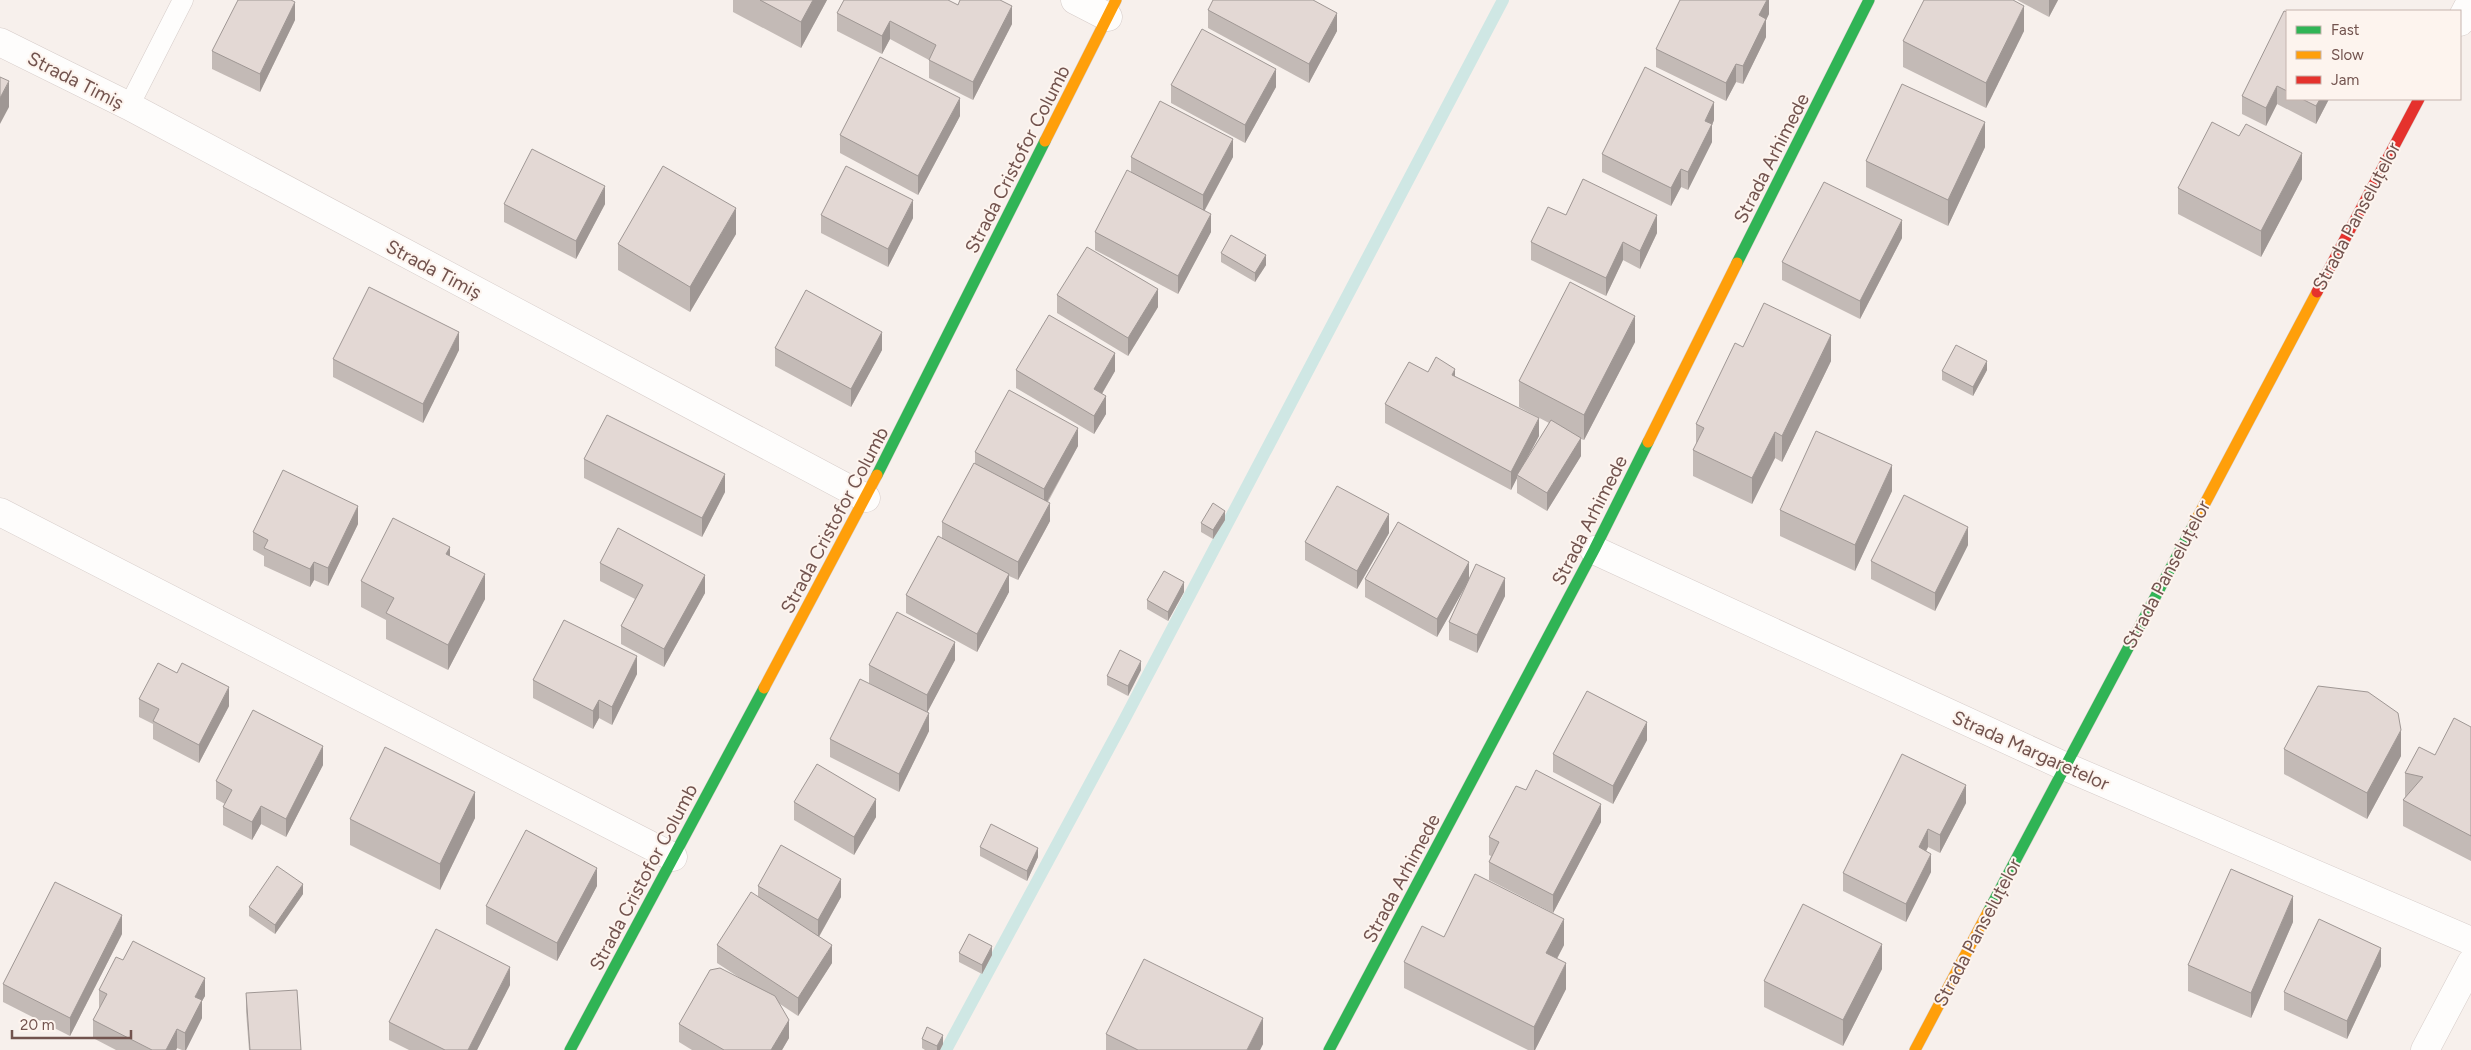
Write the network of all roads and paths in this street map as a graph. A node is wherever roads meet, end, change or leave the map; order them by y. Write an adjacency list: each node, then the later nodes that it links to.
1 (183, 0): 9 (lane)
2 (1075, 0): 5 (street)
3 (1869, 0): 12 (street, Strada Arhimede)
4 (2471, 1): 6 (street)
5 (1112, 8): 10 (street, Strada Cristofor Columb)
6 (2461, 20)
7 (0, 42): 9 (street, Strada Timiș)
8 (2418, 100): 13 (street, Strada Panseluțelor)
9 (128, 106): 10 (street, Strada Timiș)
10 (866, 498): 14 (street, Strada Cristofor Columb)
11 (0, 512): 14 (street)
12 (1594, 550): 13 (street, Strada Margaretelor); 18 (street, Strada Arhimede)
13 (2064, 766): 15 (street, Strada Margaretelor); 19 (street, Strada Panseluțelor)
14 (673, 857): 17 (street, Strada Cristofor Columb)
15 (2471, 940)
16 (2471, 963): 20 (street)
17 (570, 1050)
18 (1330, 1050)
19 (1915, 1050)
20 (2425, 1050)

